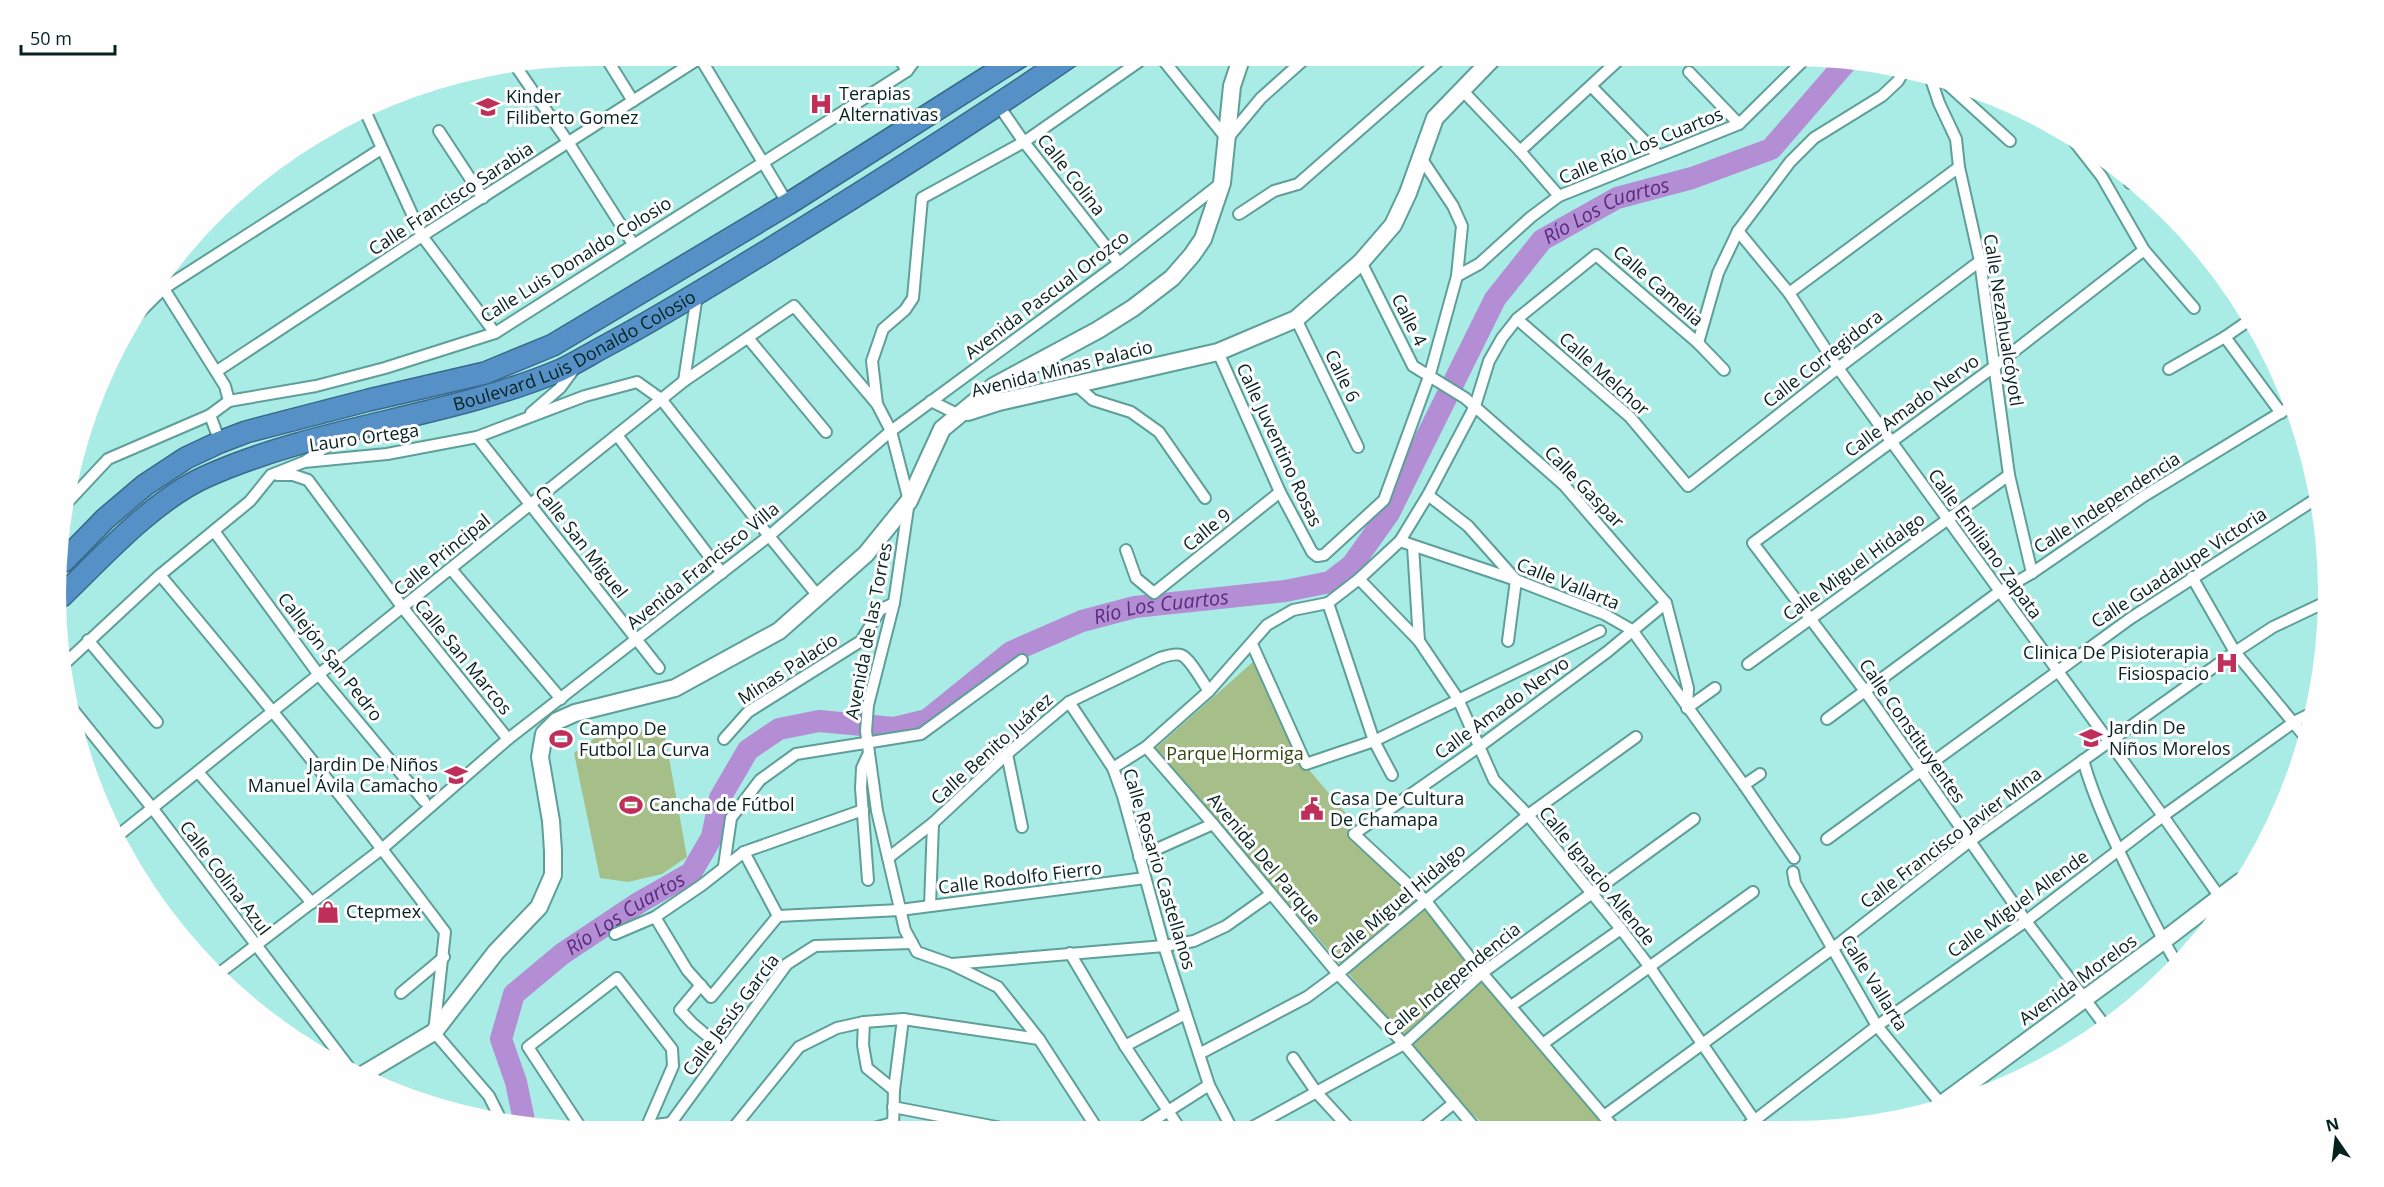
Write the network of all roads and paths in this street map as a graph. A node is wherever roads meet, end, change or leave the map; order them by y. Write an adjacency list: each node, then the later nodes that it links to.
1 (612, 66): 24 (street)
2 (686, 66): 24 (street, Calle Francisco Sarabia)
3 (707, 66): 38 (street)
4 (904, 66): 16 (street)
5 (911, 66): 16 (street)
6 (1005, 66): 43 (highway, Boulevard Luis Donaldo Colosio)
7 (1056, 66): 25 (highway, Boulevard Luis Donaldo Colosio)
8 (1133, 66): 32 (street)
9 (1168, 66): 29 (street)
10 (1239, 66): 29 (main road)
11 (1297, 66): 29 (street)
12 (1433, 66): 44 (street)
13 (1485, 66): 22 (main road, Avenida Minas Palacio)
14 (1612, 66): 20 (street)
15 (1798, 66): 27 (street, Calle Río Los Cuartos)
16 (907, 71): 38 (street, Calle Luis Donaldo Colosio)
17 (520, 72): 31 (street)
18 (1689, 72): 27 (street)
19 (1900, 78): 45 (street)
20 (1591, 86): 34 (street); 35 (street)
21 (1933, 86): 39 (street, Calle Nezahualcóyotl)
22 (1462, 90): 34 (street); 37 (main road, Avenida Minas Palacio)
23 (1957, 93): 30 (street)
24 (633, 101): 31 (street, Calle Francisco Sarabia)
25 (999, 106): 32 (street, Calle Colina); 56 (highway, Boulevard Luis Donaldo Colosio)
26 (368, 117): 33 (street)
27 (1739, 124): 35 (street, Calle Río Los Cuartos)
28 (439, 131): 42 (street)
29 (1227, 139): 40 (main road)
30 (2010, 141)
31 (568, 142): 42 (street, Calle Francisco Sarabia); 47 (street)
32 (1024, 142): 51 (street, Calle Colina); 79 (street)
33 (381, 149): 46 (street); 53 (street)
34 (1521, 151): 41 (street)
35 (1659, 156): 41 (street, Calle Río Los Cuartos)
36 (2086, 156): 48 (street)
37 (1421, 158): 50 (main road, Avenida Minas Palacio); 52 (street)
38 (764, 164): 43 (street); 47 (street, Calle Luis Donaldo Colosio)
39 (1959, 167): 49 (street, Calle Nezahualcóyotl); 55 (street)
40 (1222, 183): 51 (street, Avenida Pascual Orozco); 84 (main road)
41 (1559, 196): 52 (street, Calle Río Los Cuartos)
42 (483, 198): 46 (street, Calle Francisco Sarabia)
43 (788, 204): 92 (highway, Boulevard Luis Donaldo Colosio)
44 (1239, 214)
45 (1738, 231): 55 (street, Calle Emiliano Zapata); 64 (street)
46 (422, 236): 61 (street); 71 (street, Calle Francisco Sarabia)
47 (633, 244): 61 (street, Calle Luis Donaldo Colosio)
48 (2144, 250): 57 (street); 67 (street, Calle Amado Nervo)
49 (1980, 261): 67 (street, Calle Nezahualcóyotl); 68 (street, Calle Corregidora)
50 (1361, 262): 58 (main road, Avenida Minas Palacio); 72 (street, Calle 4)
51 (1119, 263): 78 (street, Avenida Pascual Orozco)
52 (1457, 276): 72 (street)
53 (169, 280)
54 (163, 288): 71 (street)
55 (1789, 293): 68 (street, Calle Emiliano Zapata)
56 (697, 294): 66 (highway, Boulevard Luis Donaldo Colosio); 73 (street)
57 (2194, 308)
58 (1296, 319): 65 (main road, Avenida Minas Palacio); 93 (street, Calle 6)
59 (1517, 319): 64 (street, Calle Camelia); 80 (street); 97 (street, Calle Melchor)
60 (2244, 325): 62 (street)
61 (495, 333): 77 (street, Calle Luis Donaldo Colosio)
62 (2225, 337): 69 (street); 82 (street)
63 (748, 338): 73 (street, Calle Principal); 79 (street, Calle Principal); 88 (street)
64 (1698, 343): 70 (street, Calle Camelia)
65 (1218, 352): 75 (main road, Avenida Minas Palacio); 98 (street, Calle Juventino Rosas)
66 (582, 359): 85 (street); 86 (highway, Boulevard Luis Donaldo Colosio)
67 (1995, 366): 91 (street, Calle Amado Nervo); 96 (street, Calle Nezahualcóyotl)
68 (1838, 368): 91 (street, Calle Emiliano Zapata); 97 (street, Calle Corregidora)
69 (2169, 369)
70 (1724, 370)
71 (217, 371): 77 (street)
72 (1430, 374): 74 (street, Calle 4); 98 (street, Calle Juventino Rosas)
73 (684, 381): 76 (street, Calle Principal)
74 (1440, 381): 80 (street, Calle Gaspar)
75 (1076, 385): 84 (main road, Avenida Minas Palacio); 101 (street)
76 (661, 399): 85 (street, Lauro Ortega); 89 (street, Calle Principal); 107 (street)
77 (229, 401): 83 (street)
78 (931, 401): 84 (street); 87 (street, Avenida Pascual Orozco)
79 (877, 404): 87 (street, Avenida de las Torres)
80 (1474, 406): 100 (street); 125 (street, Calle Gaspar)
81 (2285, 410): 82 (street, Calle Independencia)
82 (2281, 413): 115 (street, Calle Independencia)
83 (210, 415): 92 (street); 99 (street)
84 (959, 415): 102 (main road, Avenida Minas Palacio)
85 (524, 419): 90 (street, Lauro Ortega)
86 (348, 431): 94 (street); 120 (highway, Boulevard Luis Donaldo Colosio)
87 (891, 431): 102 (street, Avenida de las Torres); 107 (street, Avenida Francisco Villa)
88 (826, 432)
89 (617, 435): 104 (street, Calle Principal); 114 (street)
90 (477, 437): 94 (street, Lauro Ortega); 104 (street, Calle San Miguel)
91 (1890, 441): 105 (street, Calle Emiliano Zapata); 109 (street, Calle Amado Nervo)
92 (220, 442): 112 (highway, Boulevard Luis Donaldo Colosio)
93 (1358, 447)
94 (304, 462): 95 (street, Lauro Ortega)
95 (271, 475): 106 (street, Lauro Ortega); 127 (street, Calle San Marcos)
96 (2009, 475): 105 (street, Calle Miguel Hidalgo); 115 (street, Calle Nezahualcóyotl)
97 (1688, 486)
98 (1280, 492): 111 (street, Calle 9)
99 (76, 494)
100 (1428, 495): 108 (street); 119 (street)
101 (1205, 498)
102 (909, 501): 122 (main road, Avenida Minas Palacio); 123 (street, Avenida de las Torres)
103 (2310, 503): 117 (street, Calle Guadalupe Victoria)
104 (530, 505): 113 (street, Calle Principal); 132 (street, Calle San Miguel)
105 (1948, 520): 121 (street, Calle Emiliano Zapata); 128 (street, Calle Miguel Hidalgo)
106 (214, 531): 116 (street, Lauro Ortega); 142 (street, Callejón San Pedro)
107 (769, 536): 114 (street, Avenida Francisco Villa); 122 (street)
108 (1400, 541): 110 (street, Calle Vallarta); 118 (street)
109 (1753, 543): 128 (street, Calle Constituyentes)
110 (1413, 546): 119 (street, Calle Vallarta); 133 (street)
111 (1126, 550)
112 (67, 557)
113 (451, 569): 127 (street, Calle Principal); 146 (street)
114 (722, 573): 132 (street, Avenida Francisco Villa)
115 (2032, 573): 121 (street, Calle Independencia)
116 (160, 575): 131 (street, Lauro Ortega); 150 (street)
117 (2192, 577): 136 (street); 141 (street, Calle Guadalupe Victoria)
118 (1359, 579): 124 (street); 133 (street, Calle Ignacio Allende)
119 (1516, 580): 129 (street, Calle Vallarta); 134 (street)
120 (66, 592)
121 (1999, 592): 141 (street, Calle Emiliano Zapata); 145 (street, Calle Independencia)
122 (818, 596): 158 (main road, Avenida Minas Palacio)
123 (894, 603): 159 (street, Avenida de las Torres); 161 (street, Minas Palacio)
124 (1328, 603): 135 (street); 163 (street)
125 (1666, 603): 129 (street, Calle Amado Nervo); 149 (street)
126 (2318, 606): 136 (street, Calle Francisco Javier Mina)
127 (403, 608): 142 (street, Calle Principal); 162 (street, Calle San Marcos)
128 (1810, 620): 139 (street, Calle Miguel Hidalgo); 145 (street, Calle Constituyentes)
129 (1632, 630): 149 (street, Calle Vallarta); 165 (street, Calle Amado Nervo)
130 (1600, 631): 147 (street, Calle Amado Nervo)
131 (88, 640): 137 (street, Lauro Ortega); 154 (street)
132 (637, 640): 140 (street, Calle San Miguel); 146 (street, Avenida Francisco Villa)
133 (1419, 641): 147 (street, Calle Ignacio Allende)
134 (1508, 641)
135 (1252, 644): 144 (street); 163 (street, Calle Amado Nervo)
136 (2235, 652): 156 (street); 164 (street, Calle Francisco Javier Mina)
137 (70, 658)
138 (1022, 660): 159 (street)
139 (1748, 664)
140 (659, 668)
141 (2056, 670): 164 (street, Calle Emiliano Zapata); 171 (street, Calle Guadalupe Victoria)
142 (319, 675): 150 (street, Calle Principal); 176 (street, Callejón San Pedro)
143 (1715, 687): 149 (street)
144 (1209, 691): 148 (street, Calle Benito Juárez); 166 (street)
145 (1865, 691): 152 (street, Calle Independencia); 171 (street, Calle Constituyentes)
146 (561, 699): 155 (street, Avenida Francisco Villa)
147 (1458, 699): 163 (street, Calle Amado Nervo); 165 (street, Calle Ignacio Allende)
148 (1069, 702): 167 (street, Calle Benito Juárez); 170 (street, Calle Rosario Castellanos)
149 (1687, 708): 175 (street, Calle Vallarta)
150 (274, 712): 172 (street, Calle Principal); 188 (street)
151 (2303, 718): 156 (street, Calle Miguel Allende)
152 (1827, 719)
153 (82, 721): 177 (street, Calle Colina Azul)
154 (157, 722)
155 (531, 722): 158 (street); 162 (street, Avenida Francisco Villa)
156 (2294, 722): 157 (street); 180 (street, Calle Miguel Allende)
157 (2300, 730)
158 (544, 734): 234 (main road)
159 (866, 736): 168 (street, Avenida de las Torres); 194 (street)
160 (1636, 737): 179 (street, Calle Miguel Hidalgo)
161 (724, 739)
162 (508, 740): 188 (street, Avenida Francisco Villa)
163 (1374, 741): 174 (street)
164 (2110, 742): 169 (street, Calle Francisco Javier Mina); 180 (street, Calle Emiliano Zapata)
165 (1480, 746): 179 (street, Calle Ignacio Allende); 202 (street, Calle Amado Nervo)
166 (1146, 747): 170 (street); 183 (street, Avenida Del Parque)
167 (1007, 754): 182 (street, Calle Benito Juárez); 184 (street)
168 (868, 755): 178 (street); 192 (street, Avenida de las Torres)
169 (2083, 760): 187 (street, Calle Francisco Javier Mina); 189 (street)
170 (1113, 768): 191 (street, Calle Rosario Castellanos)
171 (1919, 770): 186 (street, Calle Guadalupe Victoria); 187 (street, Calle Constituyentes)
172 (198, 772): 177 (street, Calle Principal); 203 (street)
173 (1760, 774): 175 (street)
174 (1392, 775)
175 (1744, 785): 193 (street, Calle Vallarta)
176 (424, 801)
177 (153, 809): 185 (street, Calle Principal); 214 (street, Calle Colina Azul)
178 (863, 810): 190 (street); 197 (street)
179 (1528, 815): 199 (street, Calle Ignacio Allende); 202 (street, Calle Miguel Hidalgo)
180 (2163, 816): 189 (street, Calle Miguel Allende); 201 (street, Calle Emiliano Zapata)
181 (1694, 819): 199 (street, Calle Independencia)
182 (933, 824): 192 (street, Calle Benito Juárez); 204 (street)
183 (1213, 824): 191 (street); 200 (street, Avenida Del Parque)
184 (1022, 828)
185 (123, 832)
186 (1827, 840)
187 (1970, 841): 209 (street, Calle Constituyentes); 216 (street, Calle Francisco Javier Mina)
188 (382, 848): 203 (street, Avenida Francisco Villa); 219 (street)
189 (2118, 851): 209 (street, Calle Miguel Allende); 212 (street)
190 (744, 852): 194 (street); 207 (street)
191 (1139, 857): 196 (street, Calle Rosario Castellanos)
192 (888, 858): 206 (street, Avenida de las Torres)
193 (1794, 858)
194 (724, 866): 208 (street)
195 (1793, 872): 216 (street, Calle Vallarta)
196 (1145, 878): 204 (street, Calle Rodolfo Fierro); 215 (street, Calle Rosario Castellanos)
197 (868, 880)
198 (1753, 892): 221 (street)
199 (1592, 893): 210 (street, Calle Ignacio Allende); 223 (street, Calle Independencia)
200 (1271, 894): 215 (street); 224 (street, Avenida Del Parque)
201 (2221, 898)
202 (1426, 901): 223 (street); 224 (street, Calle Miguel Hidalgo)
203 (312, 903): 214 (street, Avenida Francisco Villa)
204 (930, 906): 206 (street, Calle Rodolfo Fierro)
205 (2215, 906): 212 (main road, Avenida Morelos)
206 (900, 910): 207 (street, Calle Rodolfo Fierro); 213 (street, Avenida de las Torres)
207 (778, 916): 225 (street)
208 (655, 917): 211 (street); 225 (street)
209 (2026, 921): 227 (street, Calle Constituyentes); 233 (street, Calle Miguel Allende)
210 (1621, 928): 221 (street, Calle Ignacio Allende); 228 (street)
211 (615, 934)
212 (2163, 941): 218 (street); 227 (main road, Avenida Morelos)
213 (912, 943): 220 (street); 240 (street, Calle Jesús García)
214 (256, 946): 222 (street, Avenida Francisco Villa); 242 (street, Calle Colina Azul)
215 (1164, 946): 217 (street); 229 (street, Calle Rosario Castellanos)
216 (1832, 949): 233 (street, Calle Vallarta); 238 (street, Calle Francisco Javier Mina)
217 (1070, 953): 220 (street); 239 (street)
218 (2172, 956)
219 (444, 957): 226 (street); 234 (street)
220 (951, 964): 235 (street)
221 (1649, 966): 236 (street); 238 (street, Calle Ignacio Allende)
222 (225, 969)
223 (1482, 973): 228 (street); 237 (street, Calle Independencia)
224 (1338, 974): 237 (street, Avenida Del Parque); 241 (street, Calle Miguel Hidalgo)
225 (701, 985): 240 (street)
226 (401, 993)
227 (2086, 998): 231 (street, Calle Constituyentes); 248 (main road, Avenida Morelos)
228 (1511, 1006): 236 (street)
229 (1185, 1014): 239 (street); 241 (street, Calle Rosario Castellanos)
230 (903, 1019): 232 (street); 235 (street); 246 (street)
231 (2101, 1020)
232 (864, 1022): 246 (street); 258 (street)
233 (1877, 1026): 249 (street, Calle Vallarta); 271 (street, Calle Miguel Allende)
234 (434, 1032): 244 (main road); 253 (street)
235 (1039, 1039): 261 (street)
236 (1544, 1043): 254 (street)
237 (1404, 1044): 247 (street, Calle Independencia); 250 (street, Avenida Del Parque)
238 (1702, 1045): 254 (street, Calle Francisco Javier Mina); 270 (street, Calle Ignacio Allende)
239 (1125, 1046): 252 (street)
240 (724, 1050): 257 (street, Calle Jesús García)
241 (1199, 1054): 245 (street)
242 (340, 1056)
243 (1293, 1058): 247 (street)
244 (369, 1071)
245 (1209, 1085): 252 (street); 264 (street)
246 (894, 1090): 251 (street)
247 (1317, 1093): 265 (street, Calle Independencia); 266 (street)
248 (1954, 1095)
249 (1936, 1100)
250 (1454, 1103): 267 (street); 268 (street, Avenida Del Parque)
251 (893, 1107): 259 (street); 260 (street)
252 (1168, 1110): 262 (street); 263 (street)
253 (497, 1112)
254 (1604, 1116): 269 (street)
255 (576, 1120): 256 (street)
256 (648, 1121)
257 (672, 1121)
258 (739, 1121)
259 (893, 1121)
260 (965, 1121)
261 (1092, 1121)
262 (1153, 1121)
263 (1175, 1121)
264 (1229, 1121)
265 (1264, 1121)
266 (1343, 1121)
267 (1432, 1121)
268 (1469, 1121)
269 (1608, 1121)
270 (1750, 1121)
271 (1758, 1121)

